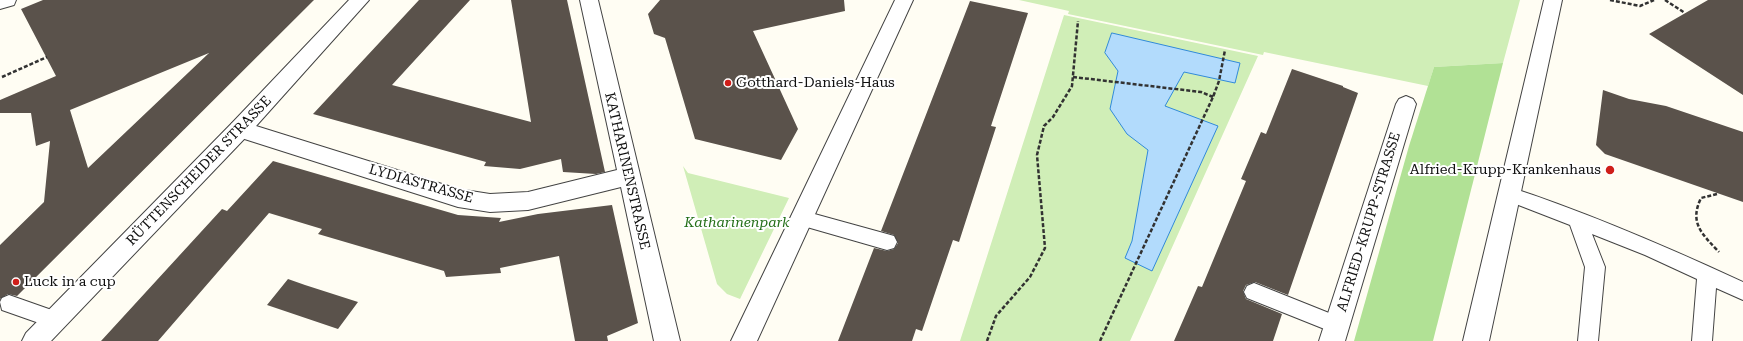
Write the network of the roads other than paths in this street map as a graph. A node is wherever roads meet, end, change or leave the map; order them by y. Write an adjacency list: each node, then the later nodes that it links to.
1 (7, 0): 6 (street)
2 (360, 0): 8 (street, RÜTTENSCHEIDER STRASSE)
3 (588, 0): 9 (street, KATHARINENSTRASSE)
4 (904, 0): 11 (street)
5 (1553, 0): 10 (street)
6 (0, 3)
7 (1406, 104): 19 (street, ALFRIED-KRUPP-STRASSE)
8 (240, 129): 9 (street, LYDIASTRASSE); 18 (street, RÜTTENSCHEIDER STRASSE)
9 (628, 176): 21 (street, KATHARINENSTRASSE)
10 (1509, 194): 12 (lane); 23 (street)
11 (800, 218): 13 (lane); 22 (street)
12 (1577, 220): 14 (lane); 24 (lane)
13 (887, 242)
14 (1707, 273): 15 (lane); 25 (lane)
15 (1743, 291)
16 (1254, 292): 19 (lane)
17 (9, 304): 18 (lane)
18 (56, 320): 20 (street, RÜTTENSCHEIDER STRASSE)
19 (1334, 333)
20 (35, 341)
21 (667, 341)
22 (744, 341)
23 (1476, 341)
24 (1588, 341)
25 (1702, 341)

